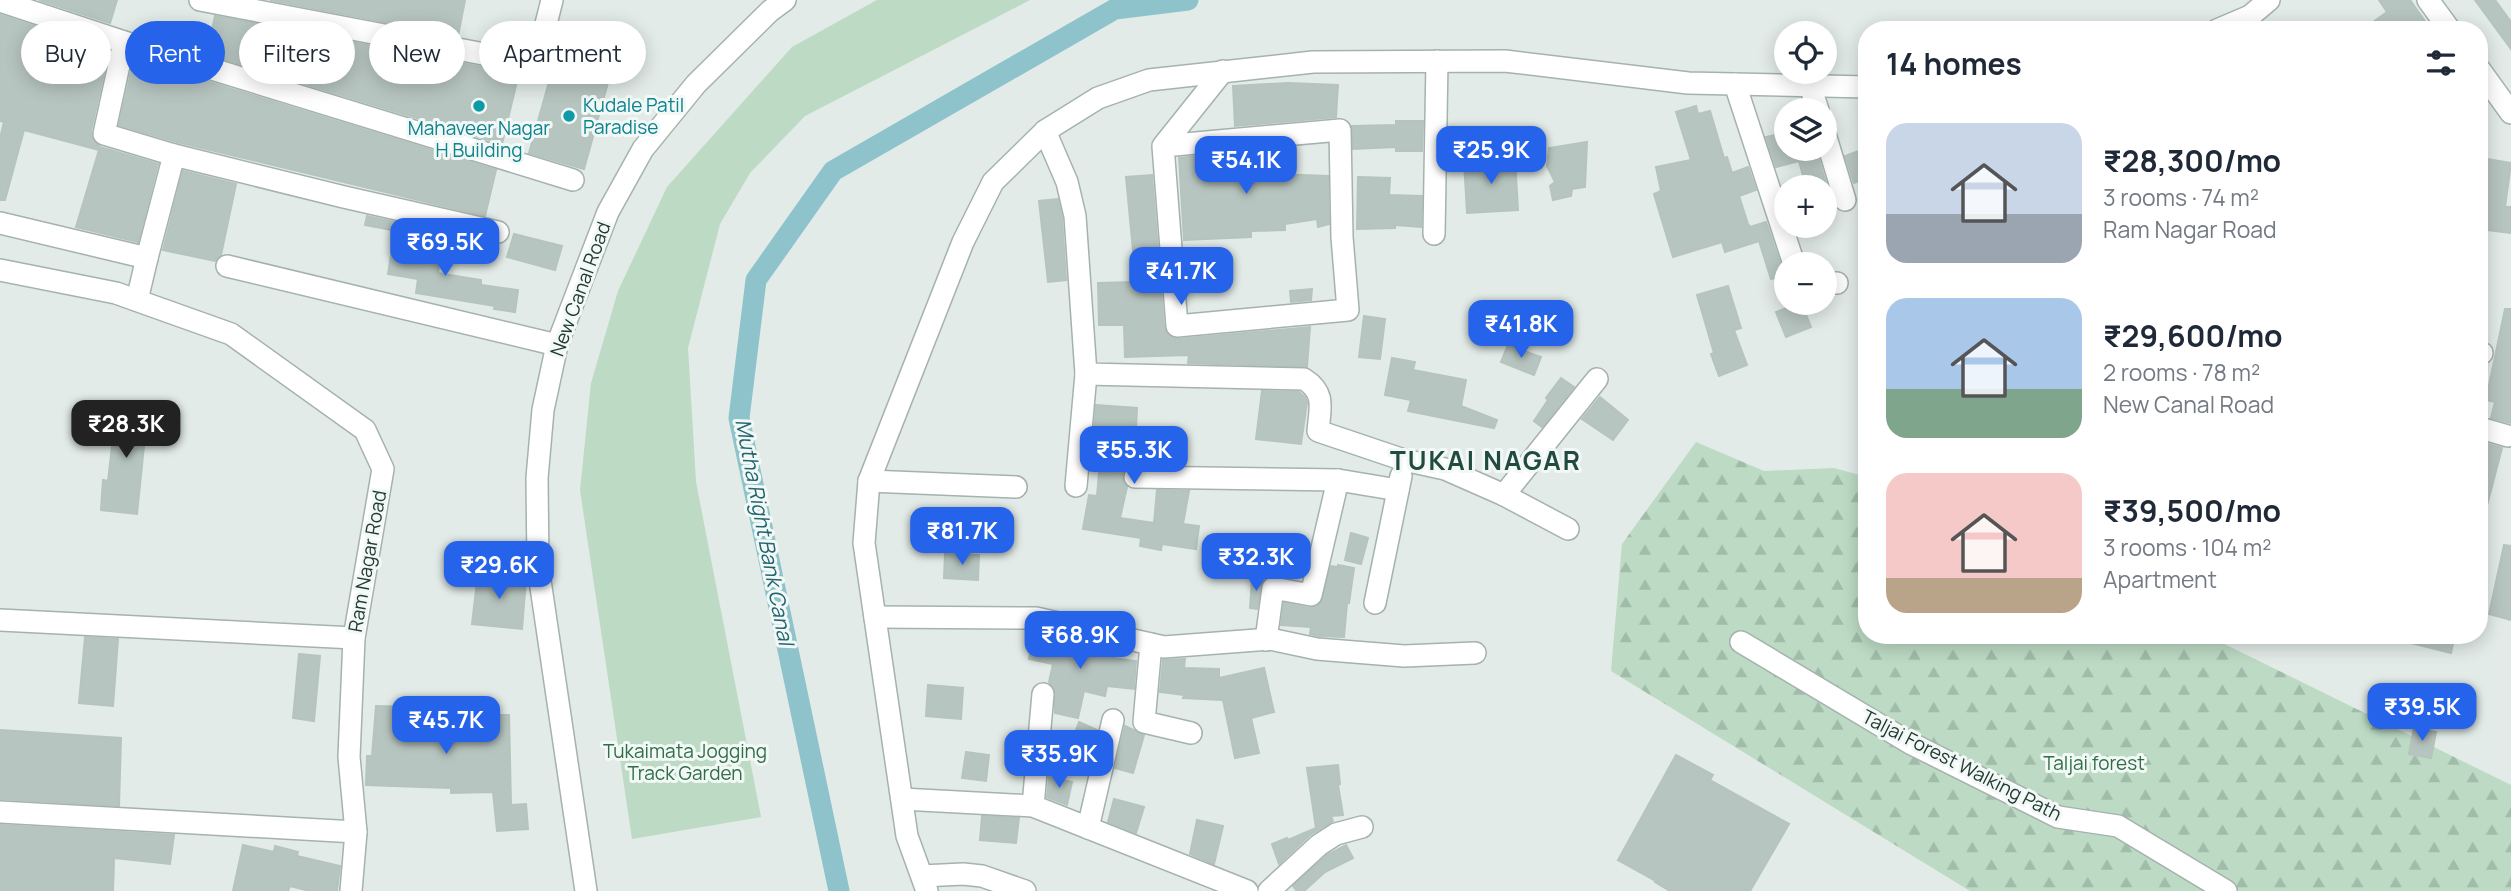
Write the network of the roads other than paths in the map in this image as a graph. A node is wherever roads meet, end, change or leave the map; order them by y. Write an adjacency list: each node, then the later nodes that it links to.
1 (200, 0): 2 (street)
2 (552, 0)
3 (785, 0): 32 (street, New Canal Road)
4 (2269, 0): 7 (street)
5 (2428, 0): 8 (street)
6 (0, 1): 9 (street)
7 (2238, 21)
8 (2443, 21)
9 (124, 42): 20 (street); 22 (street)
10 (1437, 61): 11 (street); 13 (street); 26 (street)
11 (1223, 71): 18 (street); 19 (street)
12 (2488, 81): 17 (street)
13 (1735, 84): 14 (street); 27 (street)
14 (1810, 86): 15 (street); 16 (street)
15 (1858, 87)
16 (1814, 98)
17 (2511, 113)
18 (1045, 131): 33 (street); 40 (street)
19 (1163, 146): 19 (street)
20 (174, 155): 25 (street); 28 (street)
21 (1833, 161): 23 (street)
22 (573, 180)
23 (1845, 200)
24 (0, 223): 28 (street)
25 (498, 232)
26 (1434, 234)
27 (1790, 252)
28 (147, 258): 31 (street)
29 (227, 266): 32 (street)
30 (0, 270): 31 (street, Ram Nagar Road)
31 (137, 300): 49 (street, Ram Nagar Road)
32 (557, 345): 65 (street, New Canal Road)
33 (1086, 374): 37 (street); 41 (street)
34 (1597, 379): 44 (street)
35 (2488, 430): 36 (street)
36 (2508, 436)
37 (1404, 460): 43 (street); 44 (street)
38 (1135, 477): 39 (street)
39 (1338, 480): 43 (street); 50 (street)
40 (869, 481): 42 (street); 47 (street)
41 (1076, 486)
42 (1016, 487)
43 (1398, 490): 46 (street)
44 (1504, 495): 45 (street)
45 (1568, 529)
46 (1375, 603)
47 (875, 617): 52 (street); 57 (street)
48 (0, 620): 49 (street)
49 (354, 638): 62 (street, Ram Nagar Road)
50 (1266, 640): 52 (street); 53 (street)
51 (1741, 642): 69 (street, Taljai Forest Walking Path)
52 (1151, 643): 56 (street)
53 (1475, 653)
54 (1043, 694): 58 (street)
55 (1113, 720): 61 (street)
56 (1191, 733)
57 (902, 799): 58 (street); 63 (street)
58 (1033, 806): 61 (street)
59 (0, 812): 62 (street)
60 (1362, 827): 68 (street)
61 (1088, 828): 67 (street)
62 (356, 832): 64 (street, Ram Nagar Road)
63 (924, 883): 66 (street)
64 (351, 891)
65 (586, 891)
66 (1025, 891)
67 (1247, 891)
68 (1269, 891)
69 (2225, 891)

